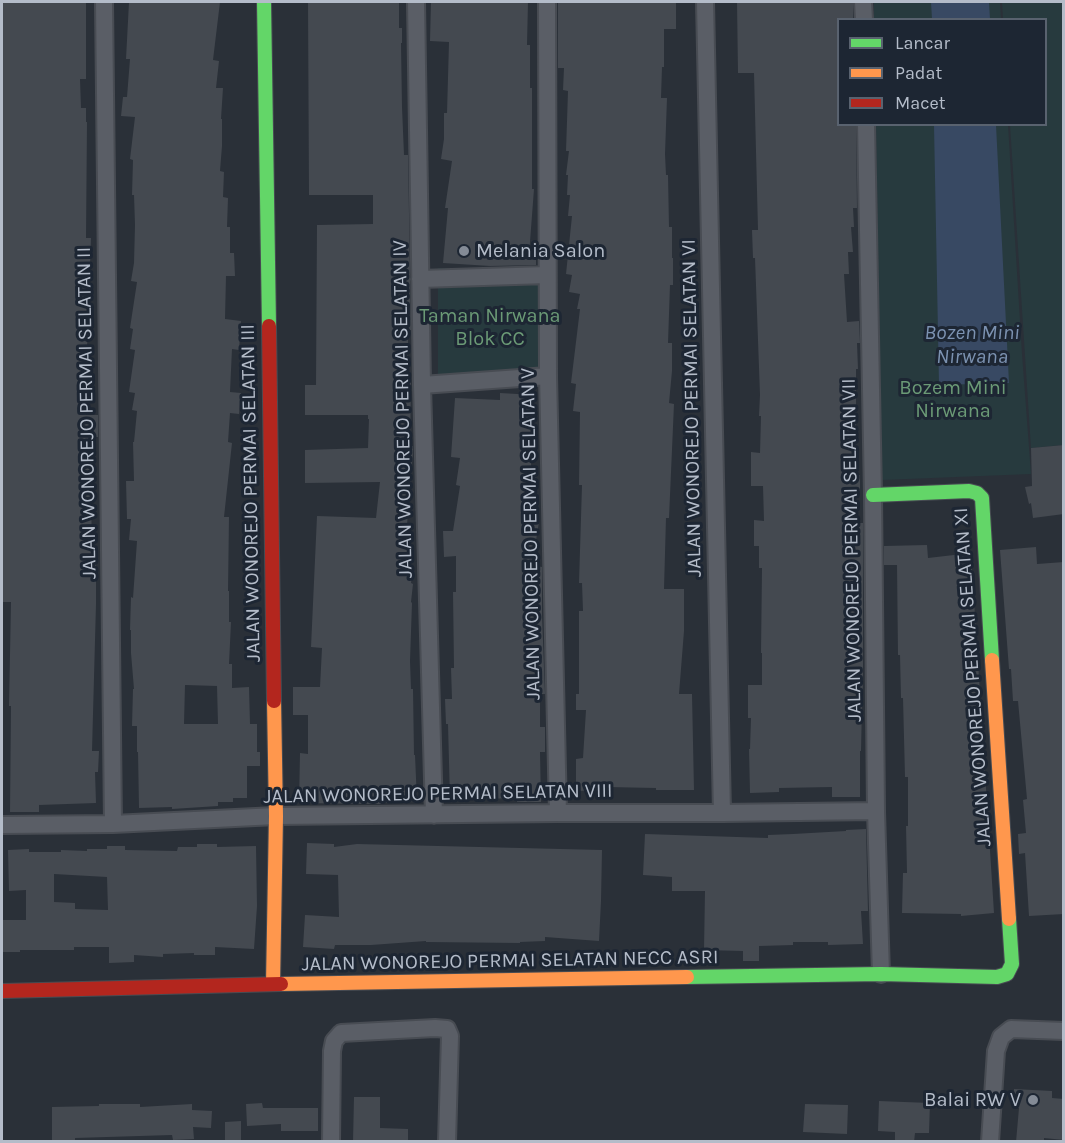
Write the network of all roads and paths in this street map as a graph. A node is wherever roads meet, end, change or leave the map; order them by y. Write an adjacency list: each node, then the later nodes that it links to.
1 (104, 2): 19 (street, JALAN WONOREJO PERMAI SELATAN II)
2 (264, 2): 18 (street, JALAN WONOREJO PERMAI SELATAN III)
3 (417, 2): 10 (street, JALAN WONOREJO PERMAI SELATAN IV)
4 (547, 2): 9 (street, JALAN WONOREJO PERMAI SELATAN V)
5 (705, 2): 16 (street, JALAN WONOREJO PERMAI SELATAN VI)
6 (863, 2): 7 (street)
7 (864, 18)
8 (866, 126): 13 (street, JALAN WONOREJO PERMAI SELATAN VII)
9 (547, 275): 10 (street); 11 (street, JALAN WONOREJO PERMAI SELATAN V)
10 (420, 279): 12 (street, JALAN WONOREJO PERMAI SELATAN IV)
11 (548, 376): 12 (street); 15 (street, JALAN WONOREJO PERMAI SELATAN V)
12 (422, 385): 17 (street, JALAN WONOREJO PERMAI SELATAN IV)
13 (873, 495): 14 (street, JALAN WONOREJO PERMAI SELATAN VII); 21 (street, JALAN WONOREJO PERMAI SELATAN XI)
14 (876, 811): 16 (street, JALAN WONOREJO PERMAI SELATAN VIII); 22 (street, JALAN WONOREJO PERMAI SELATAN VII)
15 (558, 813): 16 (street, JALAN WONOREJO PERMAI SELATAN VIII); 17 (street, JALAN WONOREJO PERMAI SELATAN VIII)
16 (722, 813)
17 (434, 815): 18 (street, JALAN WONOREJO PERMAI SELATAN VIII)
18 (276, 816): 19 (street, JALAN WONOREJO PERMAI SELATAN VIII); 23 (street, JALAN WONOREJO PERMAI SELATAN III)
19 (113, 824): 20 (street, JALAN WONOREJO PERMAI SELATAN VIII)
20 (2, 825)
21 (1012, 964): 22 (street, JALAN WONOREJO PERMAI SELATAN NECC ASRI)
22 (881, 974): 23 (street, JALAN WONOREJO PERMAI SELATAN NECC ASRI)
23 (273, 984): 24 (street, JALAN WONOREJO PERMAI SELATAN NECC ASRI)
24 (2, 991)
25 (1064, 1031): 28 (street)
26 (331, 1142): 27 (street)
27 (447, 1142)
28 (990, 1142)

